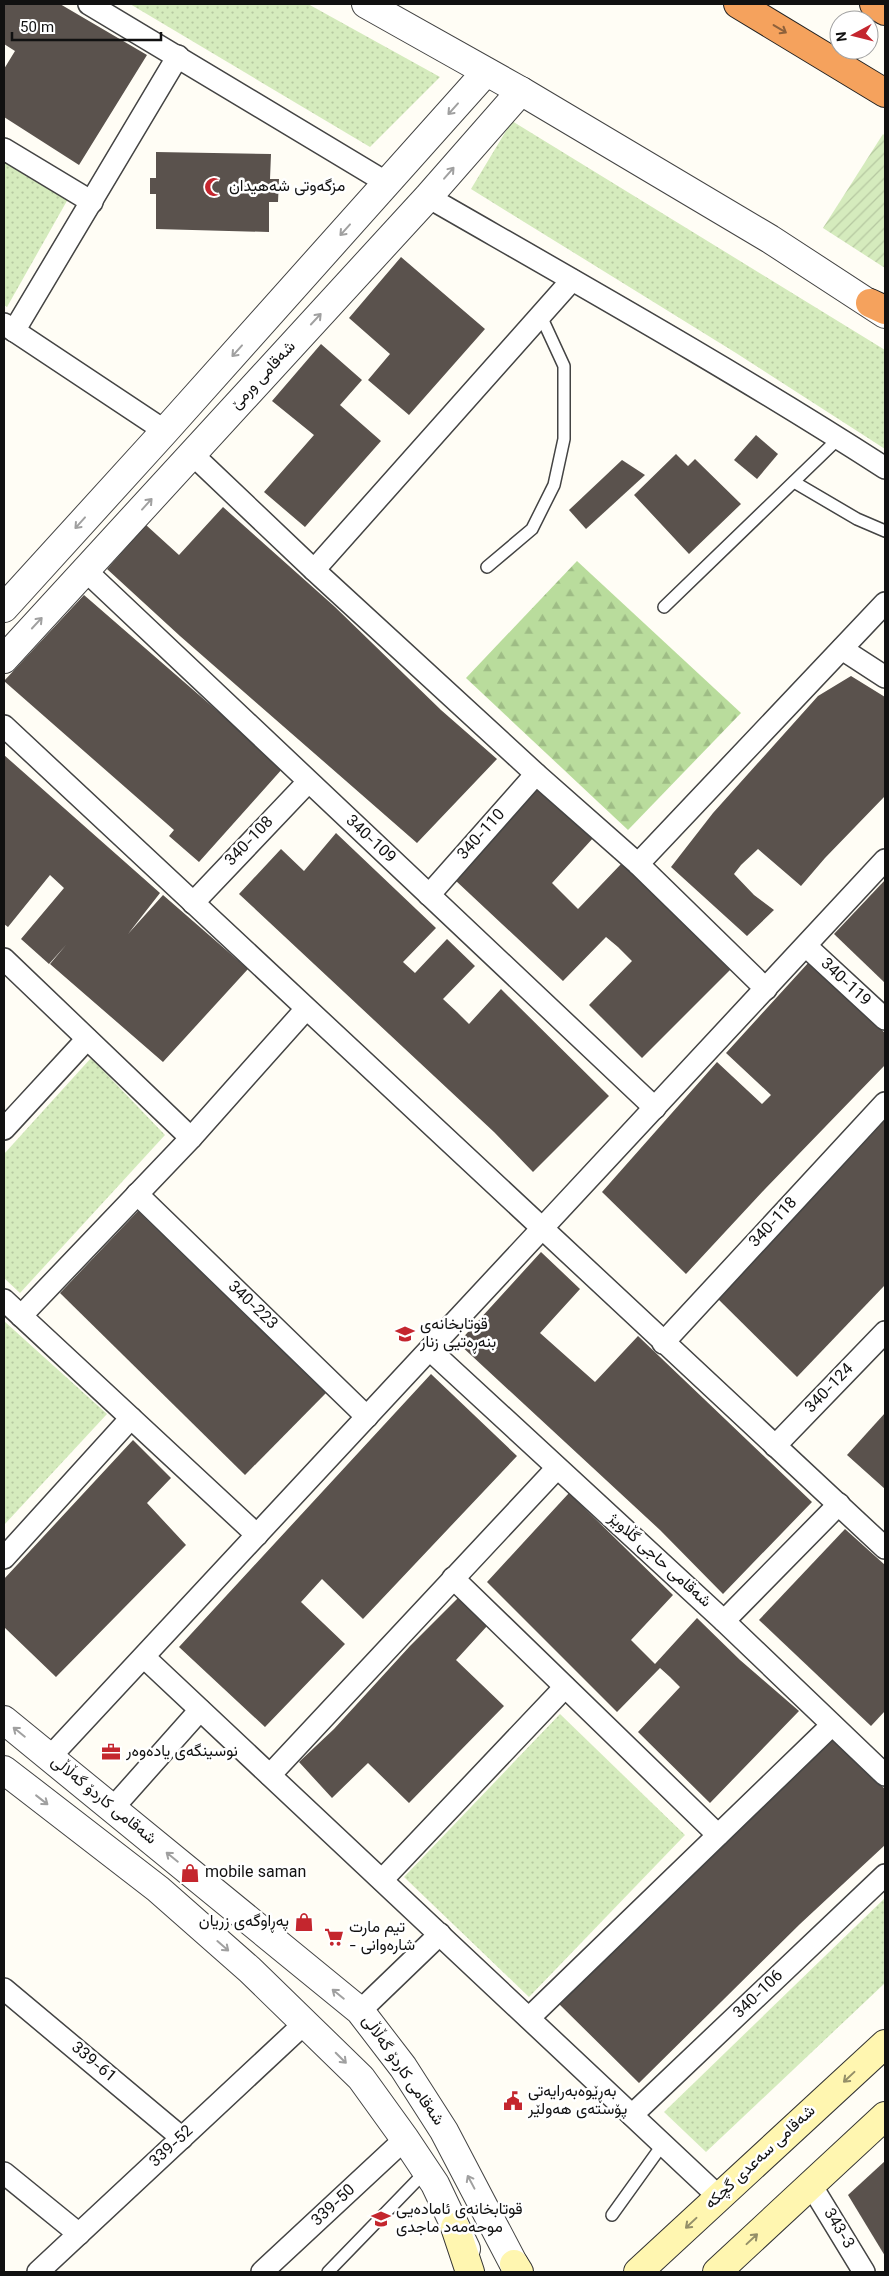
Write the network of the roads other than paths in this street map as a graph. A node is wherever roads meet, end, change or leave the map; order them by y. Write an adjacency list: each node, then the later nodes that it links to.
1 (90, 4): 7 (street)
2 (366, 4): 8 (street)
3 (738, 4): 6 (highway, one-way to 6)
4 (874, 4): 5 (highway)
5 (885, 10)
6 (817, 51): 10 (highway); 11 (highway)
7 (178, 56): 13 (street); 15 (street)
8 (486, 72): 9 (street); 13 (street, one-way to 13)
9 (521, 91): 14 (street, شەقامی ورمێ, one-way to 9); 17 (street)
10 (885, 93)
11 (885, 106)
12 (4, 150): 15 (street)
13 (387, 183): 20 (street, one-way to 20)
14 (428, 197): 16 (street); 22 (street, شەقامی ورمێ, one-way to 14)
15 (92, 202): 19 (street)
16 (572, 280): 18 (street); 21 (street)
17 (880, 309)
18 (540, 314): 26 (lane); 28 (street)
19 (9, 327): 20 (street)
20 (165, 431): 31 (street, one-way to 31)
21 (839, 438): 23 (street); 24 (lane)
22 (192, 454): 27 (street, شەقامی ورمێ, one-way to 22); 28 (street)
23 (885, 468)
24 (794, 482): 25 (lane); 30 (lane)
25 (885, 530)
26 (488, 568)
27 (85, 570): 33 (street, شەقامی ورمێ, one-way to 27); 37 (street, 340-109)
28 (314, 570): 36 (street)
29 (885, 603): 32 (street)
30 (664, 607)
31 (4, 608)
32 (842, 649): 34 (street); 39 (street)
33 (4, 659)
34 (885, 677)
35 (4, 726): 41 (street)
36 (536, 774): 39 (street); 40 (street, 340-110)
37 (308, 782): 40 (street, 340-109); 41 (street, 340-108)
38 (885, 860): 42 (street)
39 (638, 864): 44 (street)
40 (429, 895): 49 (street, 340-109)
41 (192, 903): 45 (street)
42 (806, 946): 44 (street); 46 (street, 340-119)
43 (4, 959): 47 (street)
44 (766, 988): 49 (street)
45 (306, 1009): 51 (street); 53 (street)
46 (885, 1019)
47 (88, 1039): 50 (street); 51 (street)
48 (885, 1103): 57 (street, 340-118)
49 (655, 1108): 53 (street)
50 (4, 1129)
51 (191, 1138): 52 (street)
52 (137, 1194): 55 (street); 59 (street, 340-223)
53 (542, 1230): 57 (street); 58 (street)
54 (4, 1300): 55 (street)
55 (21, 1316): 60 (street)
56 (885, 1332): 61 (street, 340-124)
57 (663, 1343): 61 (street)
58 (430, 1350): 59 (street); 62 (street, شەقامی حاجی گڵاویژ)
59 (367, 1417): 64 (street)
60 (131, 1418): 64 (street); 66 (street)
61 (775, 1446): 63 (street)
62 (557, 1468): 67 (street); 68 (street, شەقامی حاجی گڵاویژ)
63 (839, 1504): 65 (street); 68 (street)
64 (257, 1535): 69 (street)
65 (885, 1548)
66 (4, 1558)
67 (453, 1578): 70 (street); 77 (street)
68 (724, 1620): 73 (street, شەقامی حاجی گڵاویژ)
69 (144, 1657): 71 (street); 74 (street)
70 (566, 1687): 79 (street); 81 (street)
71 (200, 1710): 77 (street); 78 (street)
72 (4, 1720): 74 (street, شەقامی کاردۆ گەڵاڵی, one-way to 72)
73 (832, 1725): 76 (street, شەقامی حاجی گڵاویژ); 79 (street)
74 (50, 1758): 78 (street, شەقامی کاردۆ گەڵاڵی)
75 (4, 1770): 86 (street, one-way to 86)
76 (885, 1774)
77 (270, 1775): 81 (street)
78 (112, 1809): 84 (street, شەقامی کاردۆ گەڵاڵی, one-way to 78)
79 (718, 1835): 85 (street)
80 (885, 1875): 88 (street, 340-106)
81 (382, 1880): 82 (street)
82 (440, 1934): 84 (street); 85 (street)
83 (4, 1989): 90 (street, 339-61)
84 (360, 2012): 100 (street, شەقامی کاردۆ گەڵاڵی, one-way to 84)
85 (529, 2018): 88 (street)
86 (306, 2022): 90 (street, 339-52); 91 (street, one-way to 91)
87 (885, 2044): 96 (main road, شەقامی سەعدی گچکە, one-way to 96)
88 (632, 2115): 92 (street)
89 (885, 2116): 95 (main road)
90 (182, 2138): 99 (street, 339-52)
91 (406, 2139): 93 (street); 103 (street, 339-50)
92 (663, 2144): 96 (street); 97 (lane)
93 (426, 2171): 98 (street); 104 (lane)
94 (4, 2173): 99 (street)
95 (811, 2185): 107 (main road, one-way to 95); 108 (street, 343-3)
96 (719, 2197): 101 (main road, شەقامی سەعدی گچکە, one-way to 101)
97 (612, 2215)
98 (455, 2226): 105 (main road); 106 (street)
99 (79, 2234): 102 (street, 339-52)
100 (517, 2270)
101 (640, 2270)
102 (38, 2272)
103 (262, 2272)
104 (328, 2272)
105 (470, 2272)
106 (478, 2272)
107 (717, 2272)
108 (864, 2272)

